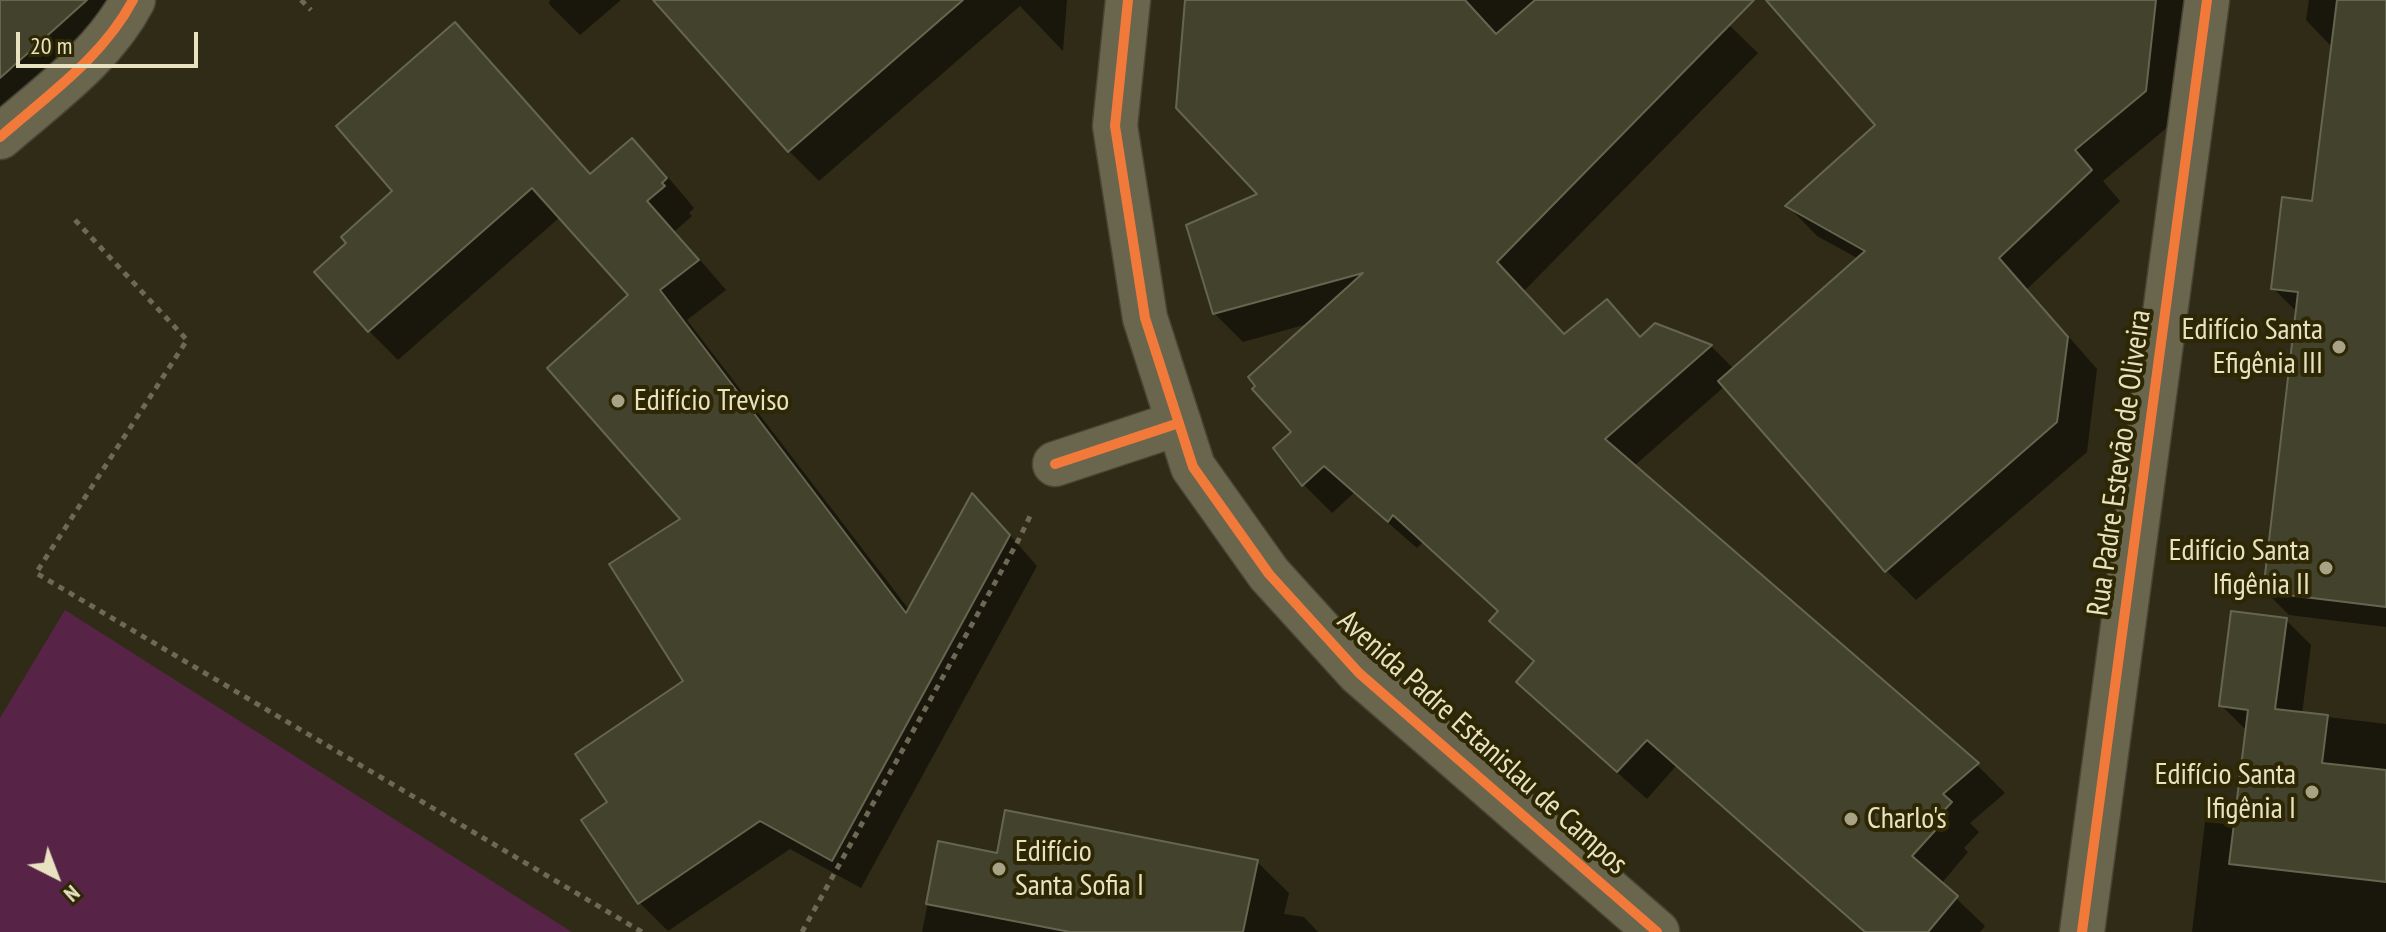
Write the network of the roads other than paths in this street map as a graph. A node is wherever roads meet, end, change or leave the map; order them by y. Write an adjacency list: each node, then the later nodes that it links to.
1 (133, 0): 4 (street)
2 (1128, 0): 5 (street, Avenida Padre Estanislau de Campos)
3 (2207, 0): 8 (street, Rua Padre Estevão de Oliveira)
4 (0, 137)
5 (1179, 423): 6 (street); 7 (street, Avenida Padre Estanislau de Campos)
6 (1055, 464)
7 (1657, 932)
8 (2082, 932)

